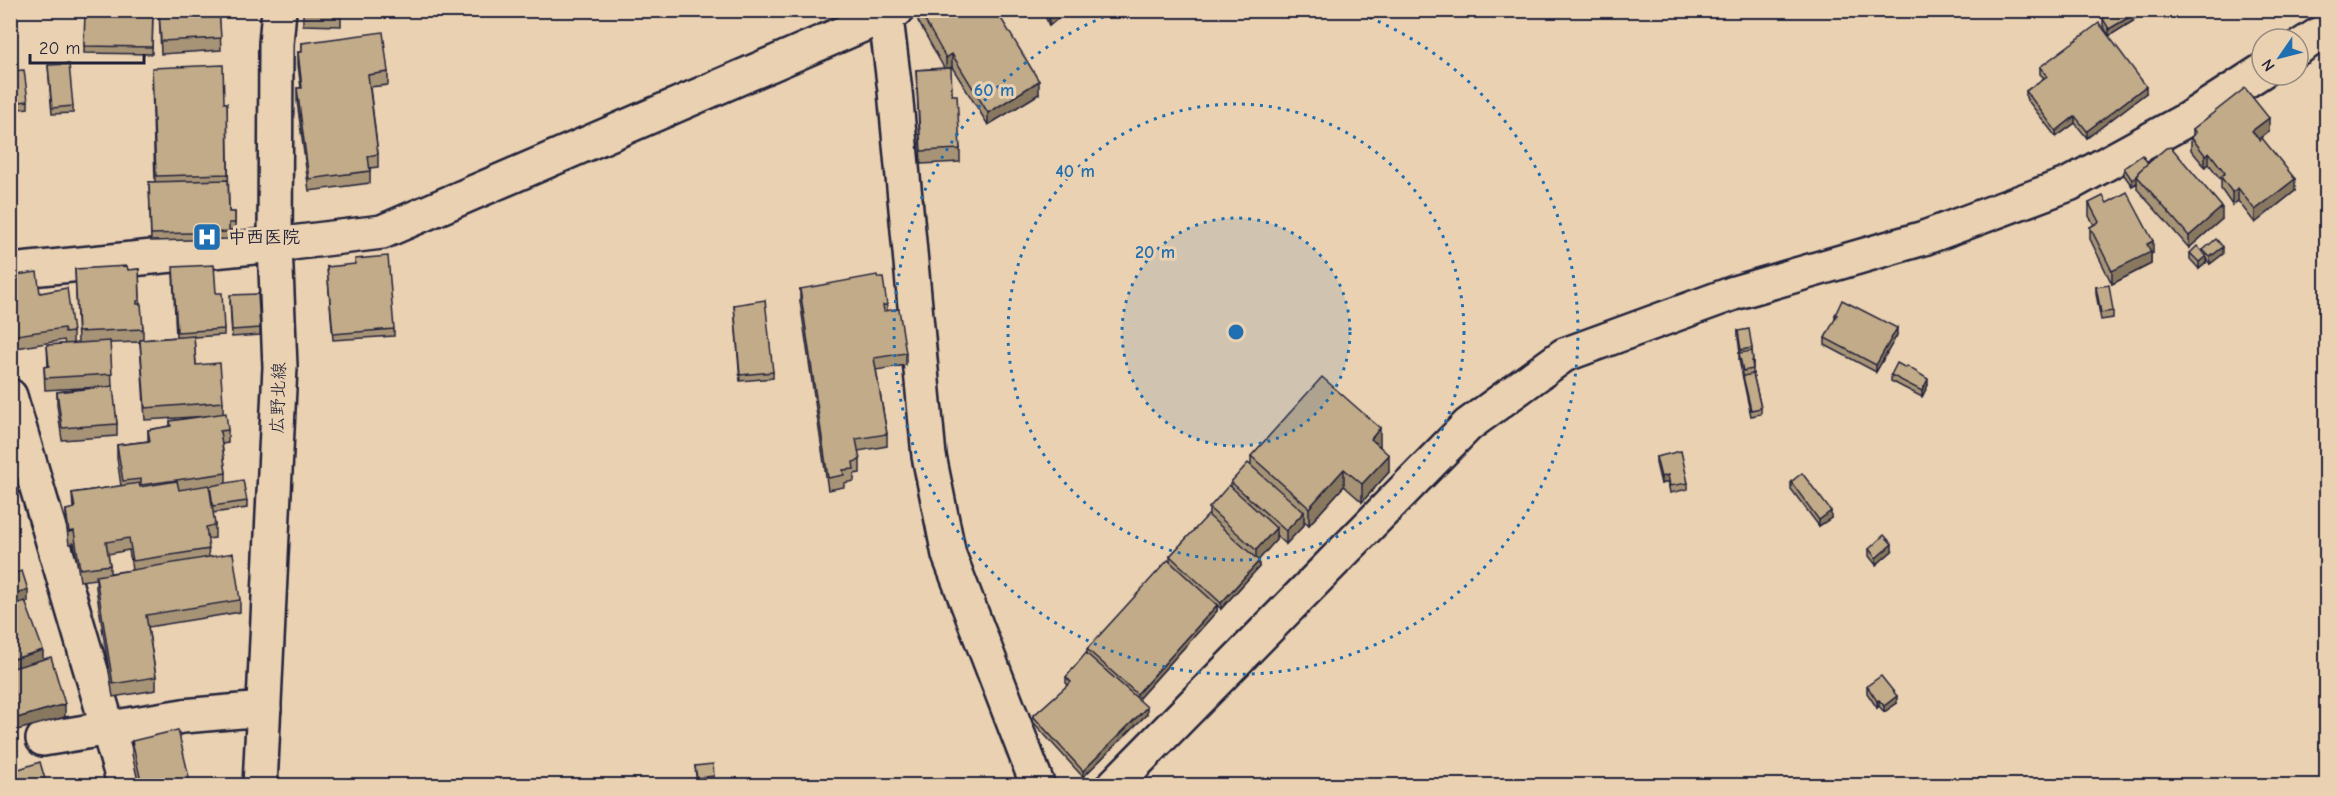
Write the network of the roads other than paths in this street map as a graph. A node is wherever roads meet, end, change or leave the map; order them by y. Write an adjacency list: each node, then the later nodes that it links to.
1 (279, 10): 6 (street, 広野北線)
2 (889, 12): 6 (street); 14 (street)
3 (2326, 30): 4 (street)
4 (2310, 40)
5 (2250, 79): 15 (street)
6 (275, 245): 7 (street); 9 (street, 広野北線)
7 (10, 271)
8 (10, 396): 10 (street)
9 (264, 709): 10 (street); 13 (street, 広野北線)
10 (109, 729): 11 (street); 12 (street)
11 (43, 739)
12 (125, 786)
13 (260, 786)
14 (1038, 786)
15 (1113, 786)

